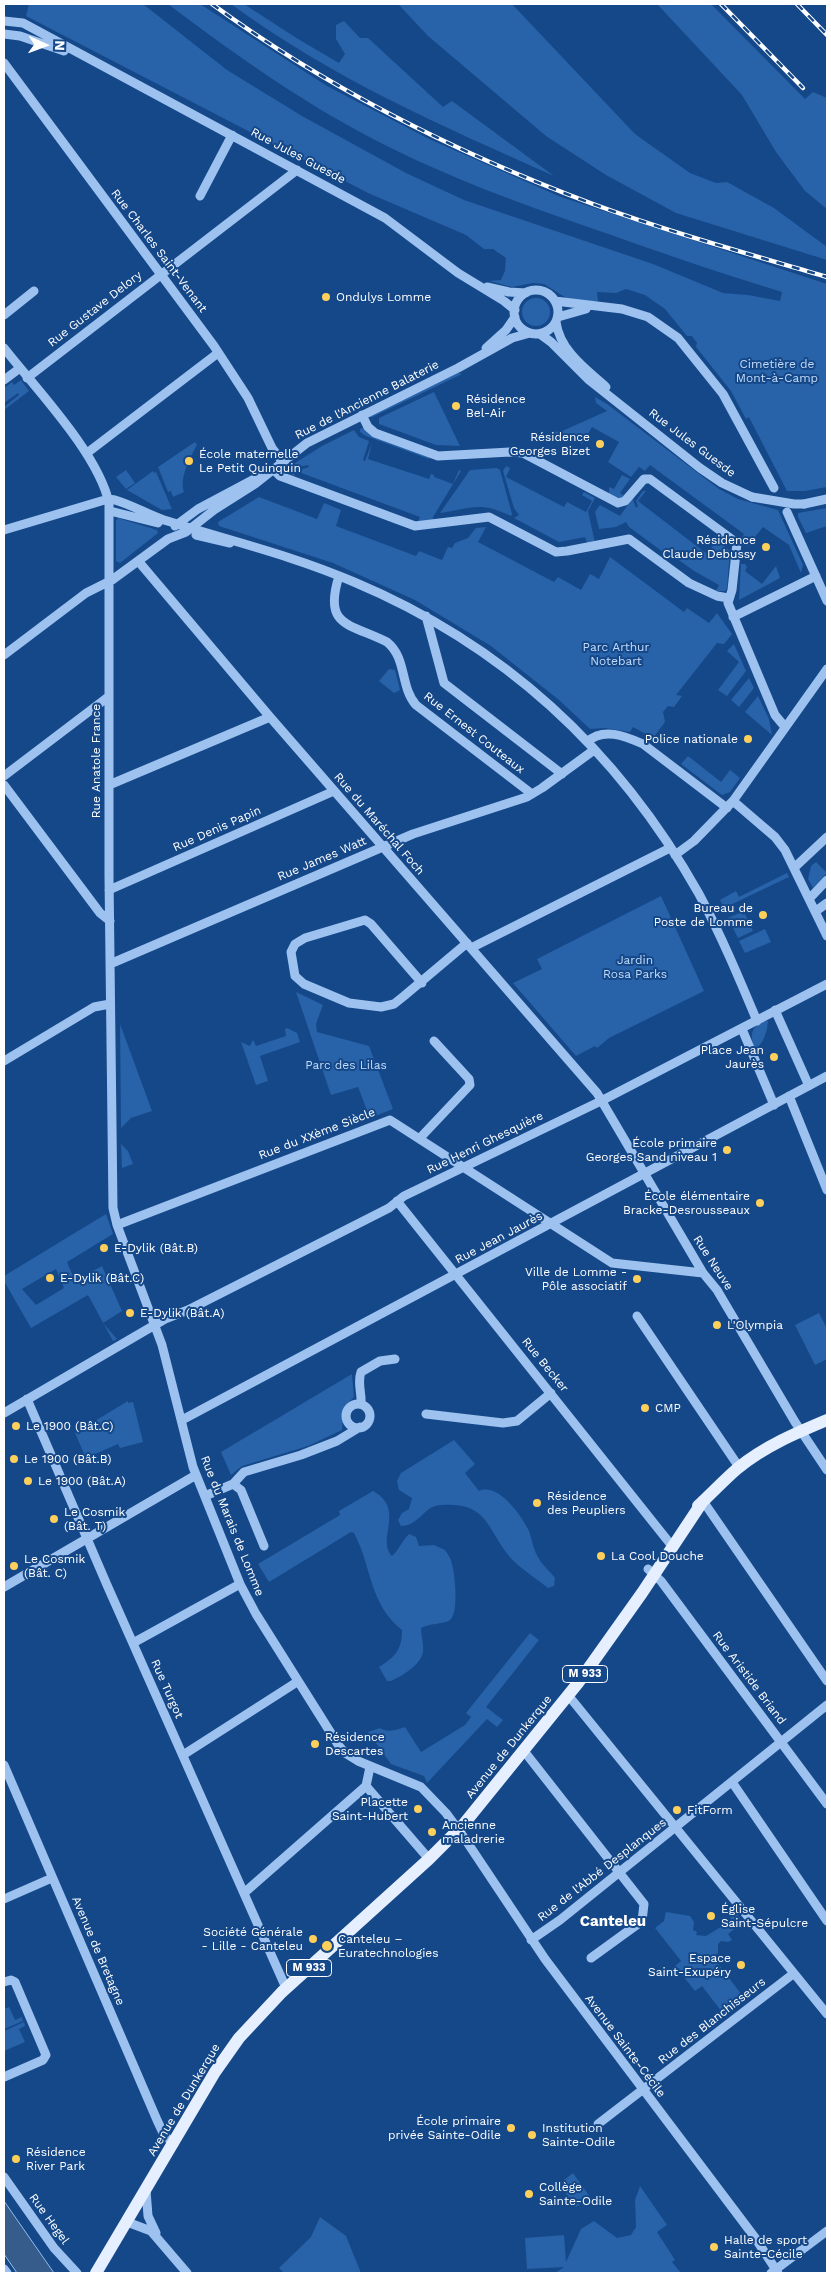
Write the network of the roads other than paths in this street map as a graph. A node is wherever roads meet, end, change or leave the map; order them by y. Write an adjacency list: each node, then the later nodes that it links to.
1 (5, 23): 4 (street, Rue Jules Guesde)
2 (4, 34): 4 (street, Rue Jules Guesde)
3 (4, 63): 8 (street, Rue Charles Saint-Venant)
4 (97, 64): 5 (street, Rue Jules Guesde)
5 (232, 135): 6 (street, Rue Jules Guesde); 7 (street)
6 (297, 170): 8 (street, Rue Gustave Delory); 9 (street, Rue Jules Guesde)
7 (200, 196)
8 (160, 274): 20 (street, Rue Charles Saint-Venant); 23 (street, Rue Gustave Delory)
9 (477, 284): 11 (street, Rue Jules Guesde); 14 (street, Rue Jules Guesde)
10 (34, 291): 15 (street)
11 (526, 293): 12 (street); 14 (street)
12 (555, 301): 13 (street); 16 (street)
13 (606, 307): 16 (street); 30 (street)
14 (515, 314): 17 (street); 21 (street, Rue de l'Ancienne Balaterie)
15 (4, 315)
16 (557, 320): 18 (street); 25 (street, Rue Jules Guesde)
17 (530, 333): 18 (street); 21 (street, Rue de l'Ancienne Balaterie)
18 (540, 334): 25 (street, Rue Jules Guesde)
19 (4, 348): 22 (street, Rue Anatole France)
20 (218, 353): 27 (street); 28 (street, Rue Charles Saint-Venant)
21 (475, 358): 26 (street, Rue de l'Ancienne Balaterie)
22 (20, 368): 23 (street, Rue Anatole France); 24 (street)
23 (28, 378): 27 (street, Rue Anatole France)
24 (4, 380)
25 (631, 412): 32 (street, Rue Jules Guesde, bridge)
26 (362, 415): 28 (street, Rue de l'Ancienne Balaterie); 43 (street)
27 (87, 453): 31 (street, Rue Anatole France)
28 (282, 461): 29 (street, Rue de l'Ancienne Balaterie)
29 (273, 469): 35 (street, Rue de l'Ancienne Balaterie); 37 (street, Rue de l'Ancienne Balaterie); 43 (street)
30 (774, 488)
31 (108, 499): 33 (street, Rue Anatole France); 35 (street); 36 (street)
32 (827, 499)
33 (110, 510): 35 (street); 42 (street, Rue Anatole France)
34 (787, 512): 41 (street)
35 (175, 526): 37 (street); 38 (street, Rue de l'Ancienne Balaterie)
36 (4, 530)
37 (189, 530): 38 (street, Rue de l'Ancienne Balaterie); 40 (street)
38 (168, 539): 39 (street, Rue de l'Ancienne Balaterie)
39 (139, 562): 42 (street, Rue de l'Ancienne Balaterie); 50 (street, Rue du Maréchal Foch)
40 (340, 576): 45 (street); 59 (street, Rue Ernest Couteaux)
41 (816, 576): 44 (street); 46 (street)
42 (108, 582): 47 (street, Rue de l'Ancienne Balaterie); 49 (street, Rue Anatole France)
43 (728, 598): 46 (street)
44 (827, 601)
45 (426, 616): 52 (street); 54 (street)
46 (733, 617): 51 (street)
47 (4, 655)
48 (827, 668): 51 (street)
49 (108, 697): 55 (street); 57 (street, Rue Anatole France)
50 (270, 717): 57 (street); 58 (street, Rue du Maréchal Foch)
51 (785, 728): 60 (street)
52 (587, 742): 53 (street); 60 (street)
53 (594, 750): 54 (street, Rue James Watt); 63 (street)
54 (562, 774): 59 (street, Rue James Watt)
55 (4, 776)
56 (4, 785): 70 (street)
57 (109, 785): 66 (street, Rue Anatole France)
58 (334, 790): 62 (street, Rue du Maréchal Foch); 66 (street, Rue Denis Papin)
59 (532, 794): 62 (street, Rue James Watt)
60 (730, 805): 63 (street); 64 (street)
61 (827, 837): 64 (street)
62 (382, 847): 72 (street, Rue du Maréchal Foch); 73 (street, Rue James Watt)
63 (673, 851): 72 (street); 78 (street)
64 (795, 868): 67 (street)
65 (827, 880): 67 (street)
66 (109, 890): 70 (street, Rue Anatole France)
67 (810, 898): 69 (street)
68 (827, 903): 69 (street)
69 (816, 911): 71 (street)
70 (110, 921): 73 (street, Rue Anatole France)
71 (827, 936)
72 (469, 946): 74 (street); 85 (street, Rue du Maréchal Foch)
73 (110, 964): 76 (street, Rue Anatole France)
74 (422, 982): 74 (street)
75 (827, 984): 77 (street, Rue Henri Ghesquière)
76 (110, 1004): 81 (street); 92 (street, Rue Anatole France)
77 (776, 1010): 78 (street, Rue Henri Ghesquière); 83 (street)
78 (757, 1020): 79 (street, Rue Henri Ghesquière)
79 (742, 1029): 85 (street, Rue Henri Ghesquière); 86 (street)
80 (434, 1041): 87 (street)
81 (4, 1061)
82 (827, 1076): 83 (street, Rue Jean Jaurès)
83 (809, 1086): 84 (street, Rue Jean Jaurès)
84 (790, 1096): 86 (street, Rue Jean Jaurès); 90 (street)
85 (601, 1101): 88 (street, Rue Henri Ghesquière); 89 (street, Rue Neuve)
86 (774, 1105): 89 (street, Rue Jean Jaurès)
87 (420, 1138): 88 (street, Rue du XXème Siècle); 94 (street, Rue du XXème Siècle)
88 (465, 1168): 91 (street, Rue Henri Ghesquière); 93 (street, Rue du XXème Siècle)
89 (645, 1174): 93 (street, Rue Jean Jaurès); 95 (street, Rue Neuve)
90 (827, 1190)
91 (397, 1201): 96 (street, Rue Becker); 98 (street, Rue Henri Ghesquière)
92 (113, 1208): 94 (street, Rue du Marais de Lomme)
93 (550, 1224): 95 (street, Rue du XXème Siècle); 96 (street, Rue Jean Jaurès)
94 (117, 1225): 98 (street, Rue du Marais de Lomme)
95 (703, 1274): 109 (street, Rue Neuve)
96 (456, 1275): 100 (street, Rue Becker); 105 (street, Rue Jean Jaurès)
97 (637, 1316): 110 (street)
98 (154, 1325): 101 (street, Rue Henri Ghesquière); 105 (street, Rue du Marais de Lomme)
99 (395, 1359): 102 (street)
100 (551, 1393): 104 (street); 117 (street, Rue Becker)
101 (27, 1400): 103 (street, Rue Henri Ghesquière); 116 (street, Rue Turgot)
102 (361, 1404): 107 (street); 107 (street)
103 (4, 1413)
104 (426, 1414)
105 (182, 1420): 112 (street, Rue du Marais de Lomme)
106 (827, 1420): 109 (main road, Avenue de Dunkerque / M 933)
107 (360, 1427): 113 (street)
108 (827, 1428): 109 (main road, Avenue de Dunkerque / M 933)
109 (803, 1434): 110 (main road, Avenue de Dunkerque / M 933); 111 (street, Rue Neuve)
110 (740, 1467): 115 (main road, Avenue de Dunkerque / M 933)
111 (827, 1470)
112 (196, 1475): 114 (street, Rue du Marais de Lomme); 116 (street)
113 (233, 1484): 114 (street); 118 (street)
114 (205, 1496): 120 (street, Rue du Marais de Lomme)
115 (703, 1501): 117 (main road, Avenue de Dunkerque / M 933); 124 (street)
116 (87, 1538): 121 (street); 122 (street, Rue Turgot)
117 (670, 1543): 119 (main road, Avenue de Dunkerque / M 933)
118 (264, 1546)
119 (651, 1571): 125 (main road, Avenue de Dunkerque / M 933); 127 (street, Rue Aristide Briand)
120 (240, 1584): 122 (street); 123 (street, Rue du Marais de Lomme)
121 (4, 1587)
122 (133, 1643): 129 (street, Rue Turgot)
123 (297, 1682): 129 (street); 131 (street, Rue du Marais de Lomme)
124 (827, 1682)
125 (568, 1695): 128 (main road, Avenue de Dunkerque / M 933); 135 (street)
126 (827, 1705): 127 (street, Rue de l'Abbé Desplanques)
127 (782, 1742): 132 (street, Rue de l'Abbé Desplanques); 134 (street, Rue Aristide Briand)
128 (524, 1750): 136 (main road, Avenue de Dunkerque / M 933); 138 (street)
129 (183, 1756): 140 (street, Rue Turgot)
130 (4, 1764): 139 (street, Avenue de Bretagne)
131 (370, 1766): 133 (street); 136 (street, Rue du Marais de Lomme)
132 (732, 1782): 135 (street, Rue de l'Abbé Desplanques); 142 (street)
133 (366, 1786): 137 (street); 140 (street)
134 (827, 1804)
135 (676, 1828): 138 (street, Rue de l'Abbé Desplanques); 145 (street)
136 (459, 1830): 137 (main road, Avenue de Dunkerque / M 933); 143 (street, Avenue Sainte-Cécile)
137 (429, 1859): 147 (main road, Avenue de Dunkerque / M 933)
138 (620, 1872): 143 (street, Rue de l'Abbé Desplanques); 144 (street)
139 (52, 1878): 141 (street); 152 (street, Avenue de Bretagne)
140 (244, 1893): 147 (street, Rue Turgot)
141 (4, 1899)
142 (827, 1921)
143 (531, 1940): 150 (street, Avenue Sainte-Cécile)
144 (591, 1958)
145 (793, 1974): 148 (street); 150 (street, Rue des Blanchisseurs)
146 (4, 1982): 149 (street)
147 (286, 1988): 152 (main road, Avenue de Dunkerque / M 933)
148 (827, 2014)
149 (4, 2077)
150 (643, 2090): 151 (street, Rue des Blanchisseurs); 160 (street, Avenue Sainte-Cécile)
151 (598, 2124)
152 (174, 2144): 154 (main road, Avenue de Dunkerque / M 933)
153 (4, 2177): 162 (street, Rue Hegel)
154 (146, 2190): 155 (main road, Avenue de Dunkerque / M 933); 157 (street)
155 (127, 2222): 157 (street); 163 (main road, Avenue de Dunkerque / M 933)
156 (827, 2231): 160 (street)
157 (160, 2239): 159 (street)
158 (4, 2269): 161 (street)
159 (181, 2269): 164 (street)
160 (775, 2272)
161 (6, 2273)
162 (77, 2273)
163 (96, 2273)
164 (187, 2273)

